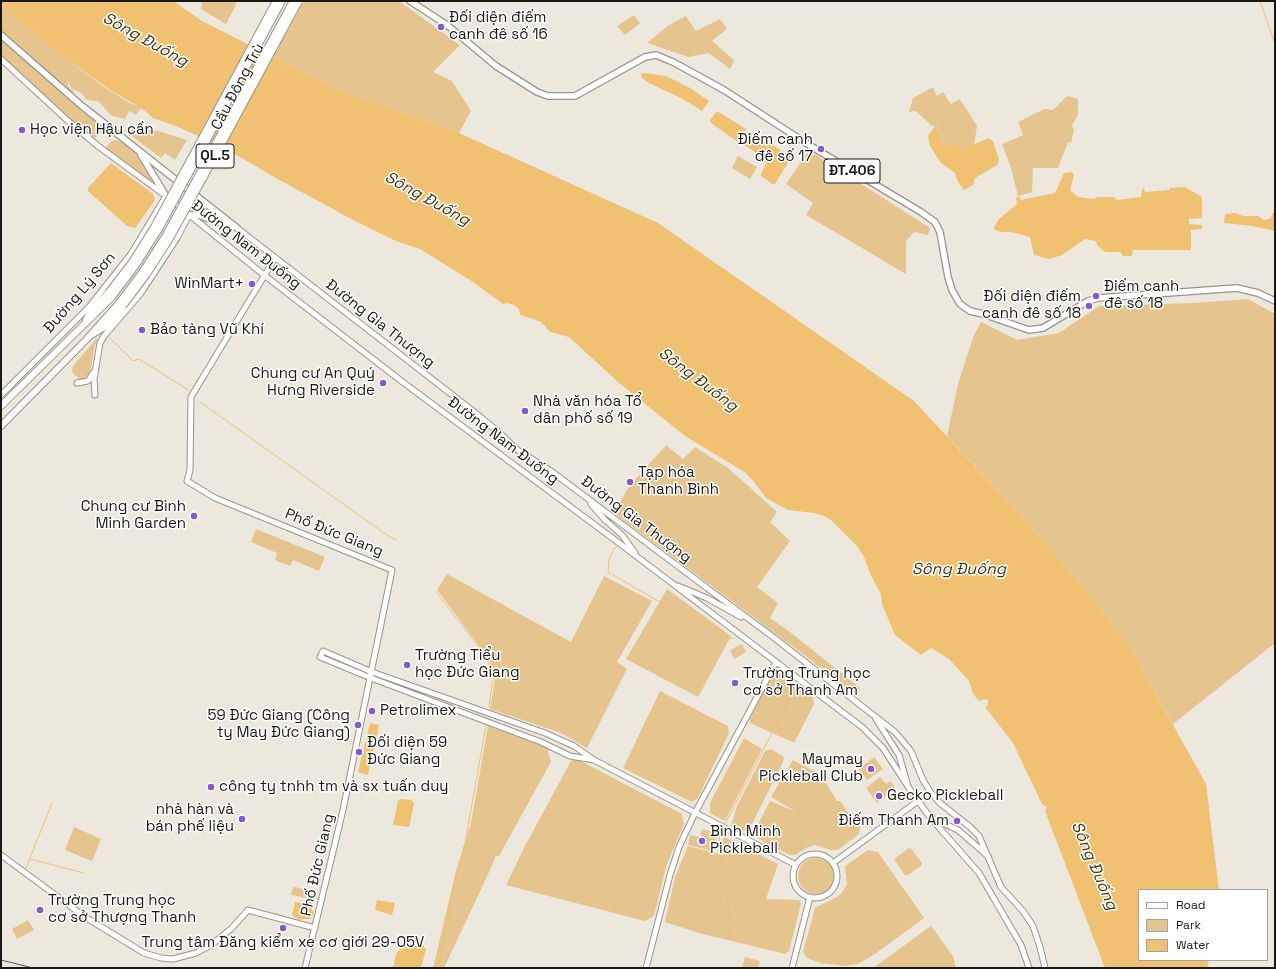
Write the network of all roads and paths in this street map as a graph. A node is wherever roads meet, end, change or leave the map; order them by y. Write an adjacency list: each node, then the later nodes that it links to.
1 (276, 1): 14 (highway, Cầu Đông Trù / QL.5, bridge)
2 (282, 1): 14 (highway, Cầu Đông Trù / QL.5, bridge)
3 (293, 1): 16 (highway, Cầu Đông Trù / QL.5, bridge)
4 (299, 1): 16 (highway, Cầu Đông Trù / QL.5, bridge)
5 (410, 1): 15 (main road, ĐT.406)
6 (1, 35): 8 (main road, Đường Gia Thượng)
7 (1, 60): 9 (street, Đường Nam Đuống)
8 (138, 151): 9 (main road); 11 (main road, Đường Gia Thượng)
9 (166, 196): 10 (street, Đường Nam Đuống); 19 (street, Đường Lý Sơn)
10 (189, 215): 11 (main road); 13 (street, Đường Nam Đuống); 17 (street)
11 (236, 228): 12 (street, Đường Gia Thượng)
12 (274, 258): 13 (street, Phố Đức Giang); 23 (street, Đường Gia Thượng)
13 (264, 275): 24 (street, Đường Nam Đuống); 28 (street, Phố Đức Giang)
14 (110, 295): 21 (highway, Đường Lý Sơn / QL.5)
15 (1275, 301)
16 (121, 304): 22 (highway, QL.5)
17 (97, 361): 18 (street); 20 (street)
18 (78, 383)
19 (1, 395)
20 (95, 395)
21 (1, 406)
22 (1, 426)
23 (584, 496): 24 (street); 26 (street, Đường Gia Thượng)
24 (639, 558): 25 (street, Đường Nam Đuống)
25 (672, 583): 26 (street); 27 (street, Đường Nam Đuống)
26 (764, 630): 30 (street, Đường Gia Thượng)
27 (776, 662): 32 (street, Đường Nam Đuống); 34 (street)
28 (372, 672): 29 (street, Phố Đức Giang); 29 (street); 31 (street)
29 (371, 678): 31 (street); 41 (street, Phố Đức Giang)
30 (873, 715): 32 (street); 37 (street, Đường Gia Thượng)
31 (594, 760): 34 (street)
32 (909, 788): 33 (street, Đường Nam Đuống)
33 (918, 801): 35 (street, Đường Nam Đuống); 38 (street)
34 (695, 813): 39 (street); 43 (street)
35 (929, 816): 37 (street); 45 (street, Đường Nam Đuống)
36 (1, 855): 41 (street)
37 (988, 857): 46 (street, Đường Gia Thượng)
38 (833, 863): 39 (street); 40 (street)
39 (796, 865): 40 (street)
40 (810, 897): 44 (street)
41 (315, 928): 42 (street, Phố Đức Giang)
42 (305, 968)
43 (646, 968)
44 (792, 968)
45 (1028, 968)
46 (1045, 968)

